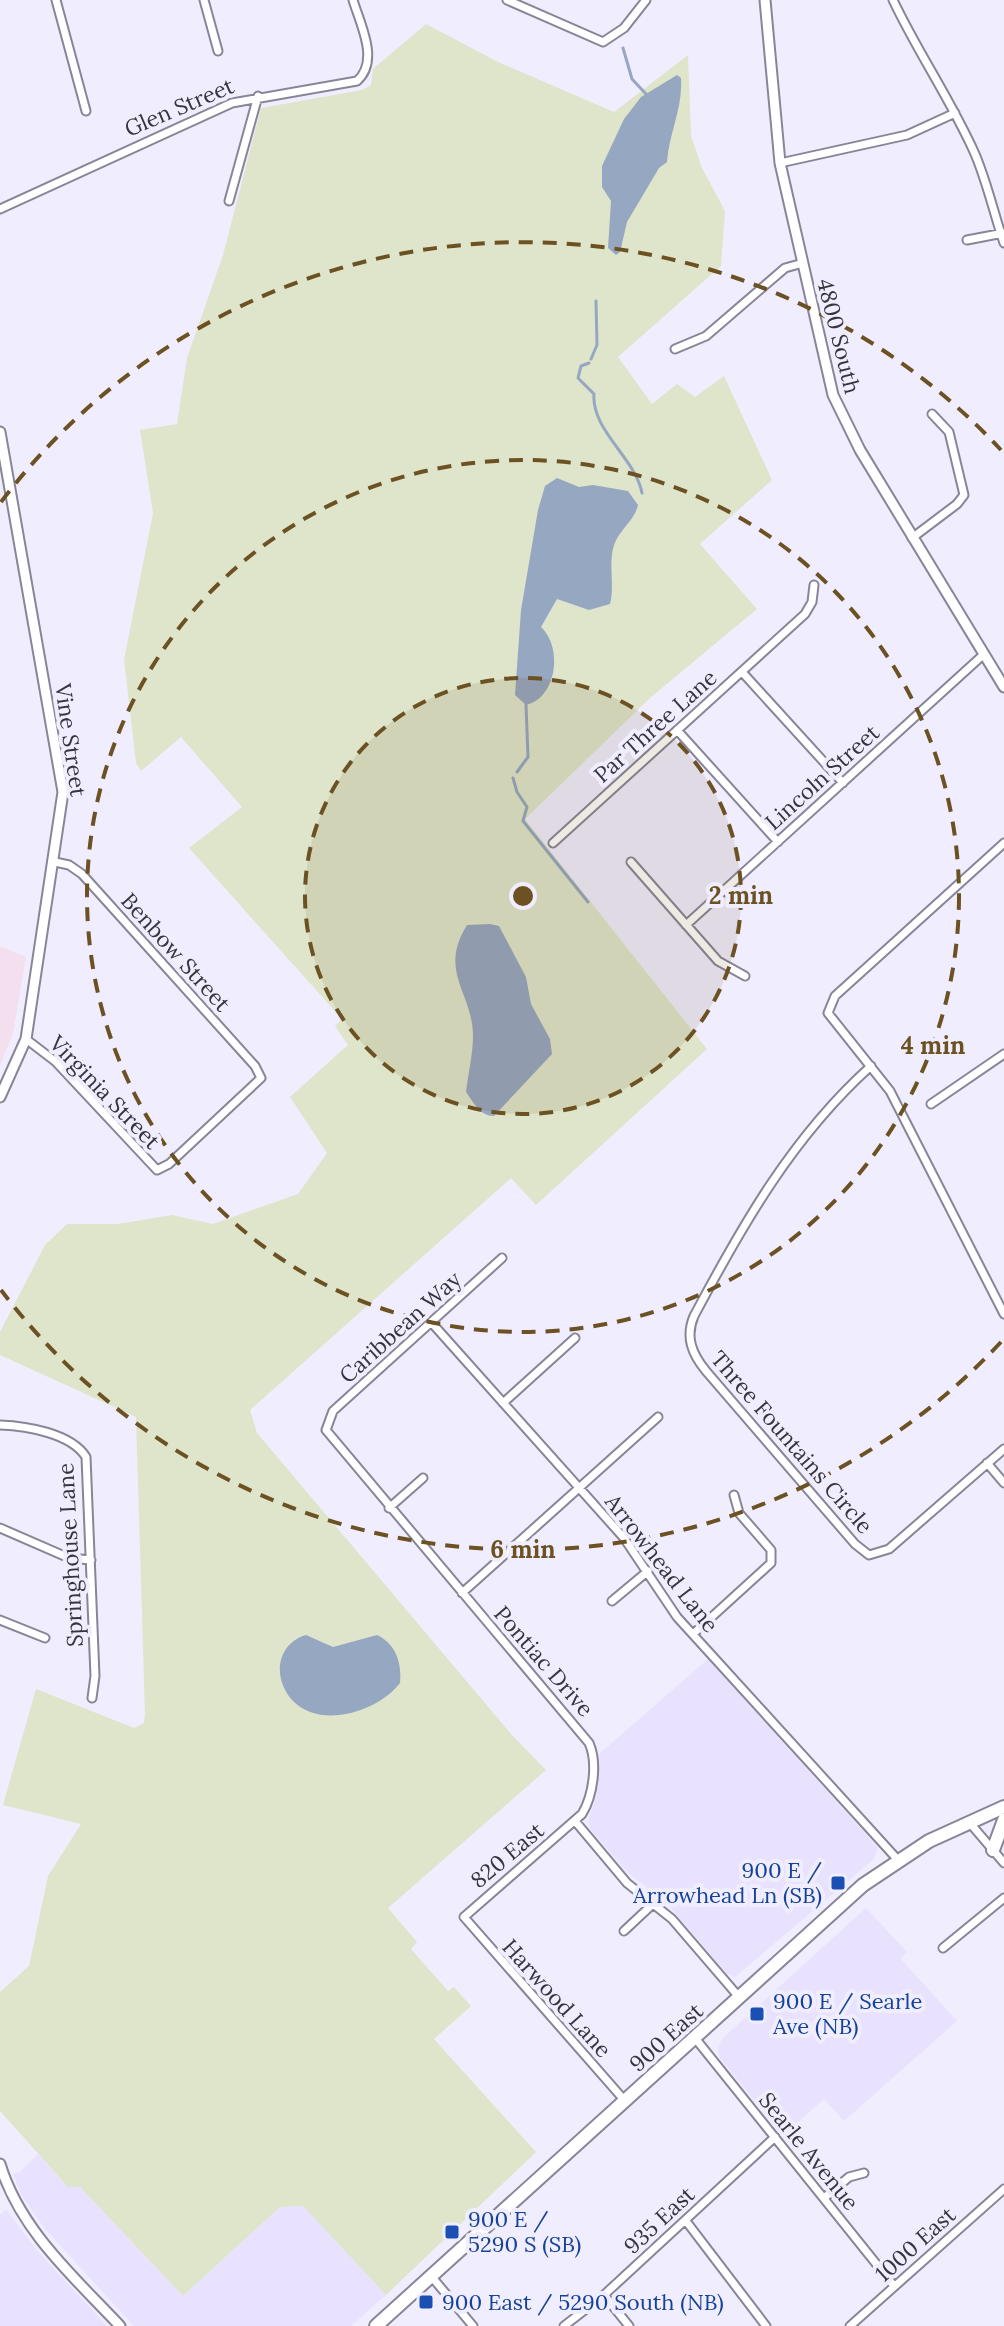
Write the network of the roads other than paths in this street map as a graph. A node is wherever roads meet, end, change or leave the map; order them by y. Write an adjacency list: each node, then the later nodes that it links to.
1 (56, 0): 10 (street)
2 (204, 0): 8 (street)
3 (353, 0): 9 (street, Glen Street)
4 (507, 0): 5 (street)
5 (646, 0)
6 (765, 0): 12 (street, 4800 South)
7 (893, 0): 11 (street)
8 (218, 51)
9 (258, 96): 13 (street); 14 (street, Glen Street)
10 (86, 111)
11 (955, 113): 12 (street); 15 (street)
12 (780, 163): 18 (street, 4800 South)
13 (229, 201)
14 (0, 209)
15 (1002, 233): 16 (street); 17 (street)
16 (967, 240)
17 (1004, 243)
18 (803, 263): 19 (street); 22 (street, 4800 South)
19 (675, 349)
20 (932, 414): 22 (street)
21 (0, 432): 32 (street, Vine Street)
22 (912, 538): 24 (street, 4800 South)
23 (814, 585): 25 (street)
24 (983, 655): 26 (street, 4800 South); 28 (street, Lincoln Street)
25 (742, 672): 27 (street, Par Three Lane); 28 (street, Par Three Lane)
26 (1004, 687)
27 (677, 730): 29 (street); 30 (street, Par Three Lane)
28 (843, 783): 29 (street, Lincoln Street)
29 (778, 842): 34 (street, Lincoln Street)
30 (553, 843)
31 (1004, 843): 38 (street)
32 (55, 862): 36 (street, Vine Street); 41 (street, Benbow Street)
33 (631, 862): 34 (street)
34 (686, 925): 35 (street)
35 (745, 976)
36 (26, 1039): 39 (street, Vine Street); 41 (street, Virginia Street)
37 (1004, 1054): 40 (street)
38 (871, 1066): 43 (street); 51 (street, Three Fountains Circle)
39 (0, 1097)
40 (931, 1104)
41 (157, 1170)
42 (502, 1258): 44 (street, Caribbean Way)
43 (1004, 1314)
44 (431, 1322): 46 (street, Arrowhead Lane); 49 (street, Caribbean Way)
45 (575, 1338): 46 (street)
46 (503, 1403): 54 (street, Arrowhead Lane)
47 (658, 1417): 54 (street)
48 (0, 1425): 58 (street, Springhouse Lane)
49 (326, 1425): 56 (street, Pontiac Drive)
50 (1004, 1449): 51 (street)
51 (987, 1463): 53 (street)
52 (423, 1478): 56 (street)
53 (1004, 1483)
54 (580, 1488): 59 (street, Arrowhead Lane); 60 (street)
55 (734, 1495): 63 (street)
56 (389, 1508): 60 (street, Pontiac Drive)
57 (0, 1528): 58 (street)
58 (91, 1560): 65 (street, Springhouse Lane)
59 (648, 1571): 61 (street); 63 (street, Arrowhead Lane)
60 (462, 1593): 68 (street, Pontiac Drive)
61 (612, 1601)
62 (0, 1620): 64 (street)
63 (693, 1634): 71 (street, Arrowhead Lane)
64 (45, 1638)
65 (92, 1698)
66 (1004, 1807): 69 (main road, 900 East)
67 (1004, 1820): 70 (main road)
68 (575, 1821): 74 (street); 75 (street, 820 East)
69 (969, 1822): 70 (street); 71 (main road, 900 East)
70 (993, 1850): 72 (street)
71 (898, 1860): 78 (main road, 900 East)
72 (1004, 1863)
73 (1004, 1898): 77 (street)
74 (655, 1902): 76 (street); 78 (street)
75 (464, 1917): 80 (street, Harwood Lane)
76 (624, 1931)
77 (943, 1948)
78 (739, 1997): 79 (main road, 900 East)
79 (695, 2038): 80 (main road, 900 East); 81 (street, Searle Avenue)
80 (625, 2101): 87 (main road, 900 East)
81 (775, 2137): 85 (street, Searle Avenue); 86 (street, 935 East)
82 (0, 2164): 90 (street)
83 (864, 2173): 85 (street)
84 (1004, 2189): 88 (street, 1000 East)
85 (824, 2198): 88 (street, Searle Avenue)
86 (686, 2221): 89 (street, 935 East); 95 (street)
87 (431, 2276): 91 (main road, 900 East); 92 (street)
88 (894, 2286): 96 (street, 1000 East)
89 (604, 2295): 93 (street, 935 East); 94 (street)
90 (120, 2326)
91 (376, 2326)
92 (473, 2326)
93 (564, 2326)
94 (629, 2326)
95 (766, 2326)
96 (850, 2326)

